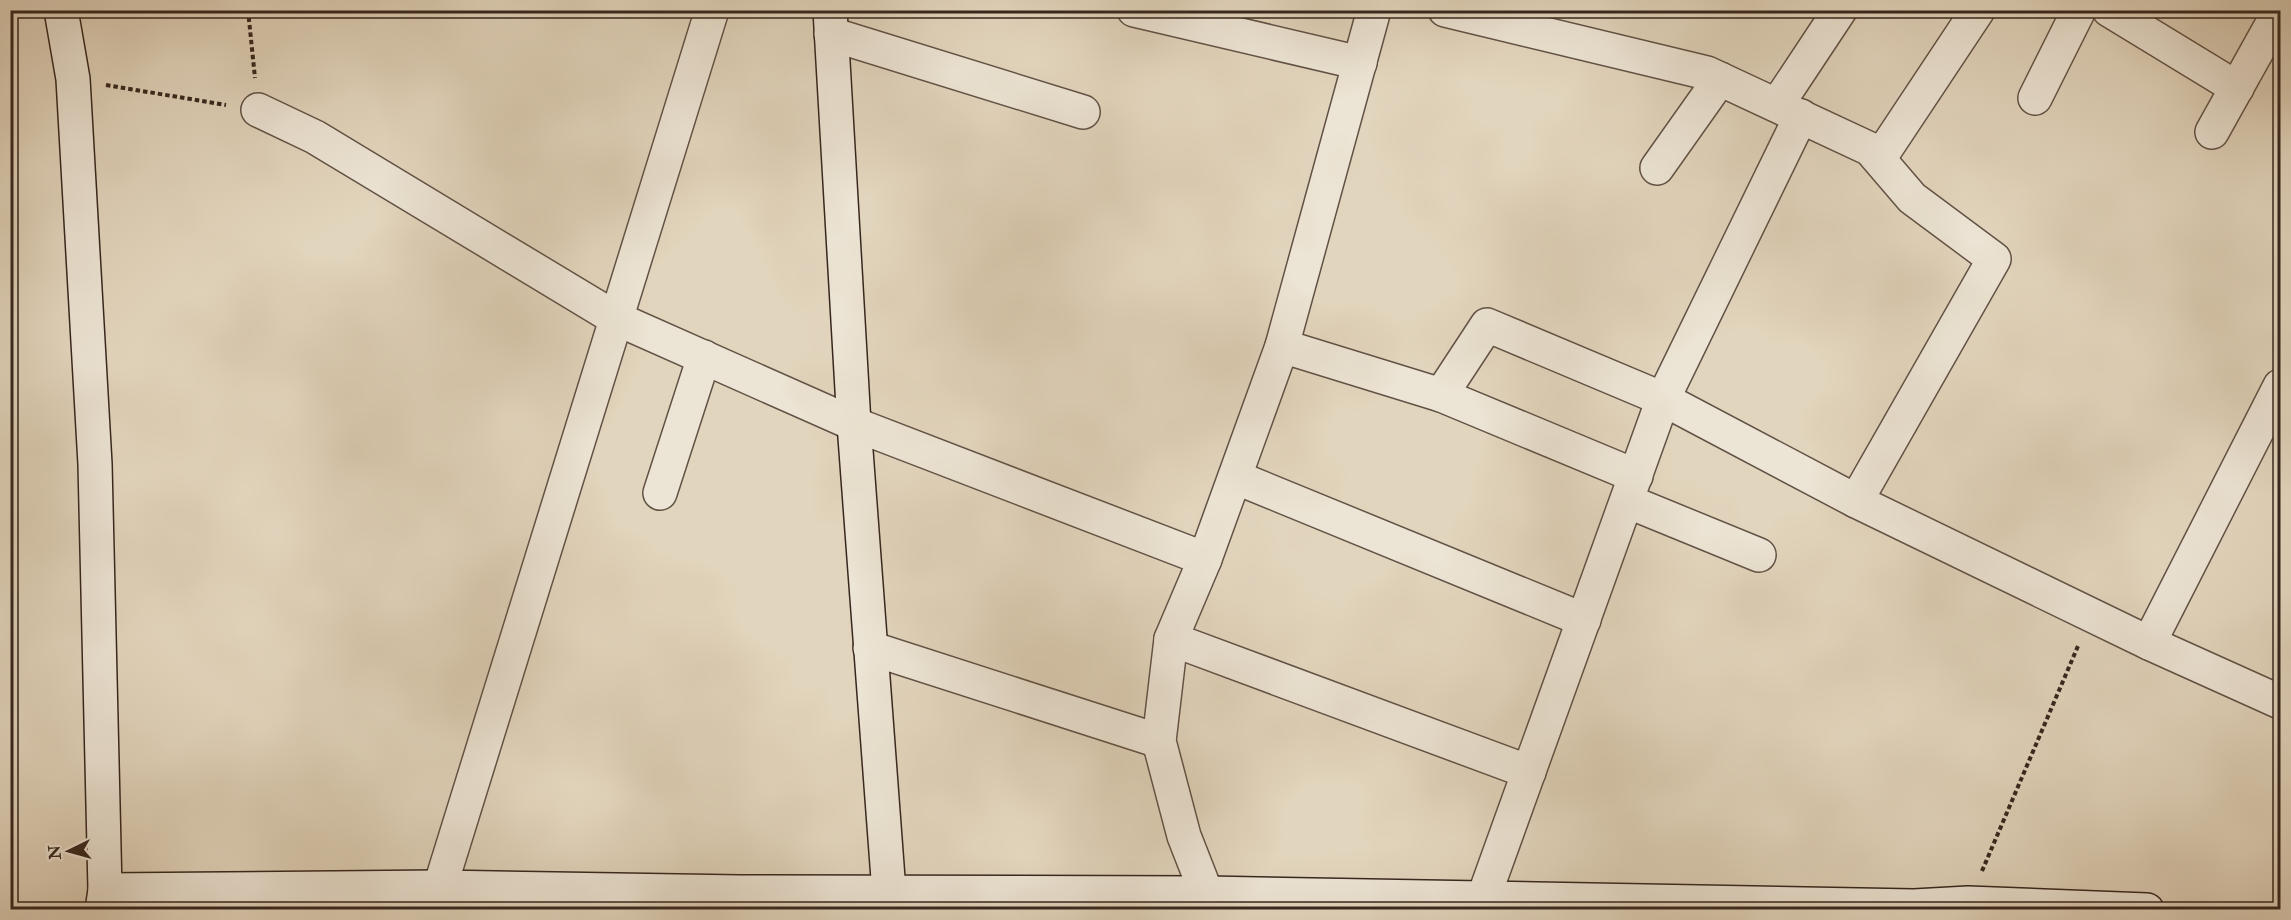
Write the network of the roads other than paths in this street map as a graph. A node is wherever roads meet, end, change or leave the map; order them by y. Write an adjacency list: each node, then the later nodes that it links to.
1 (61, 10): 45 (street)
2 (712, 10): 22 (street)
3 (1134, 10): 12 (street)
4 (1374, 10): 12 (street)
5 (1446, 10): 13 (street)
6 (1840, 10): 17 (street)
7 (1978, 10): 20 (street)
8 (2079, 10): 15 (street)
9 (2109, 10): 14 (street)
10 (2280, 10): 14 (street)
11 (831, 22): 18 (street); 28 (street)
12 (1360, 63): 23 (street)
13 (1720, 79): 17 (street); 21 (street)
14 (2237, 87): 19 (street)
15 (2035, 98)
16 (258, 110): 22 (street)
17 (1789, 111): 20 (street); 27 (street)
18 (1083, 112)
19 (2212, 132)
20 (1879, 159): 32 (street)
21 (1657, 168)
22 (615, 318): 24 (street); 43 (street)
23 (1282, 346): 26 (street); 29 (street)
24 (704, 357): 28 (street); 31 (street)
25 (2280, 386): 37 (street)
26 (1441, 395): 27 (street); 30 (street)
27 (1663, 399): 30 (street); 32 (street)
28 (854, 424): 34 (street); 38 (street)
29 (1235, 477): 34 (street); 35 (street)
30 (1631, 489): 33 (street); 35 (street)
31 (660, 493)
32 (1856, 501): 37 (street)
33 (1759, 555)
34 (1205, 559): 36 (street)
35 (1584, 620): 41 (street)
36 (1171, 639): 40 (street); 41 (street)
37 (2149, 643): 39 (street)
38 (870, 648): 40 (street); 42 (street)
39 (2280, 702)
40 (1159, 741): 46 (street)
41 (1529, 772): 44 (street)
42 (889, 892): 43 (street); 46 (street)
43 (440, 898): 45 (street)
44 (1483, 899): 46 (street); 47 (street)
45 (103, 900)
46 (1210, 901)
47 (2147, 909)

